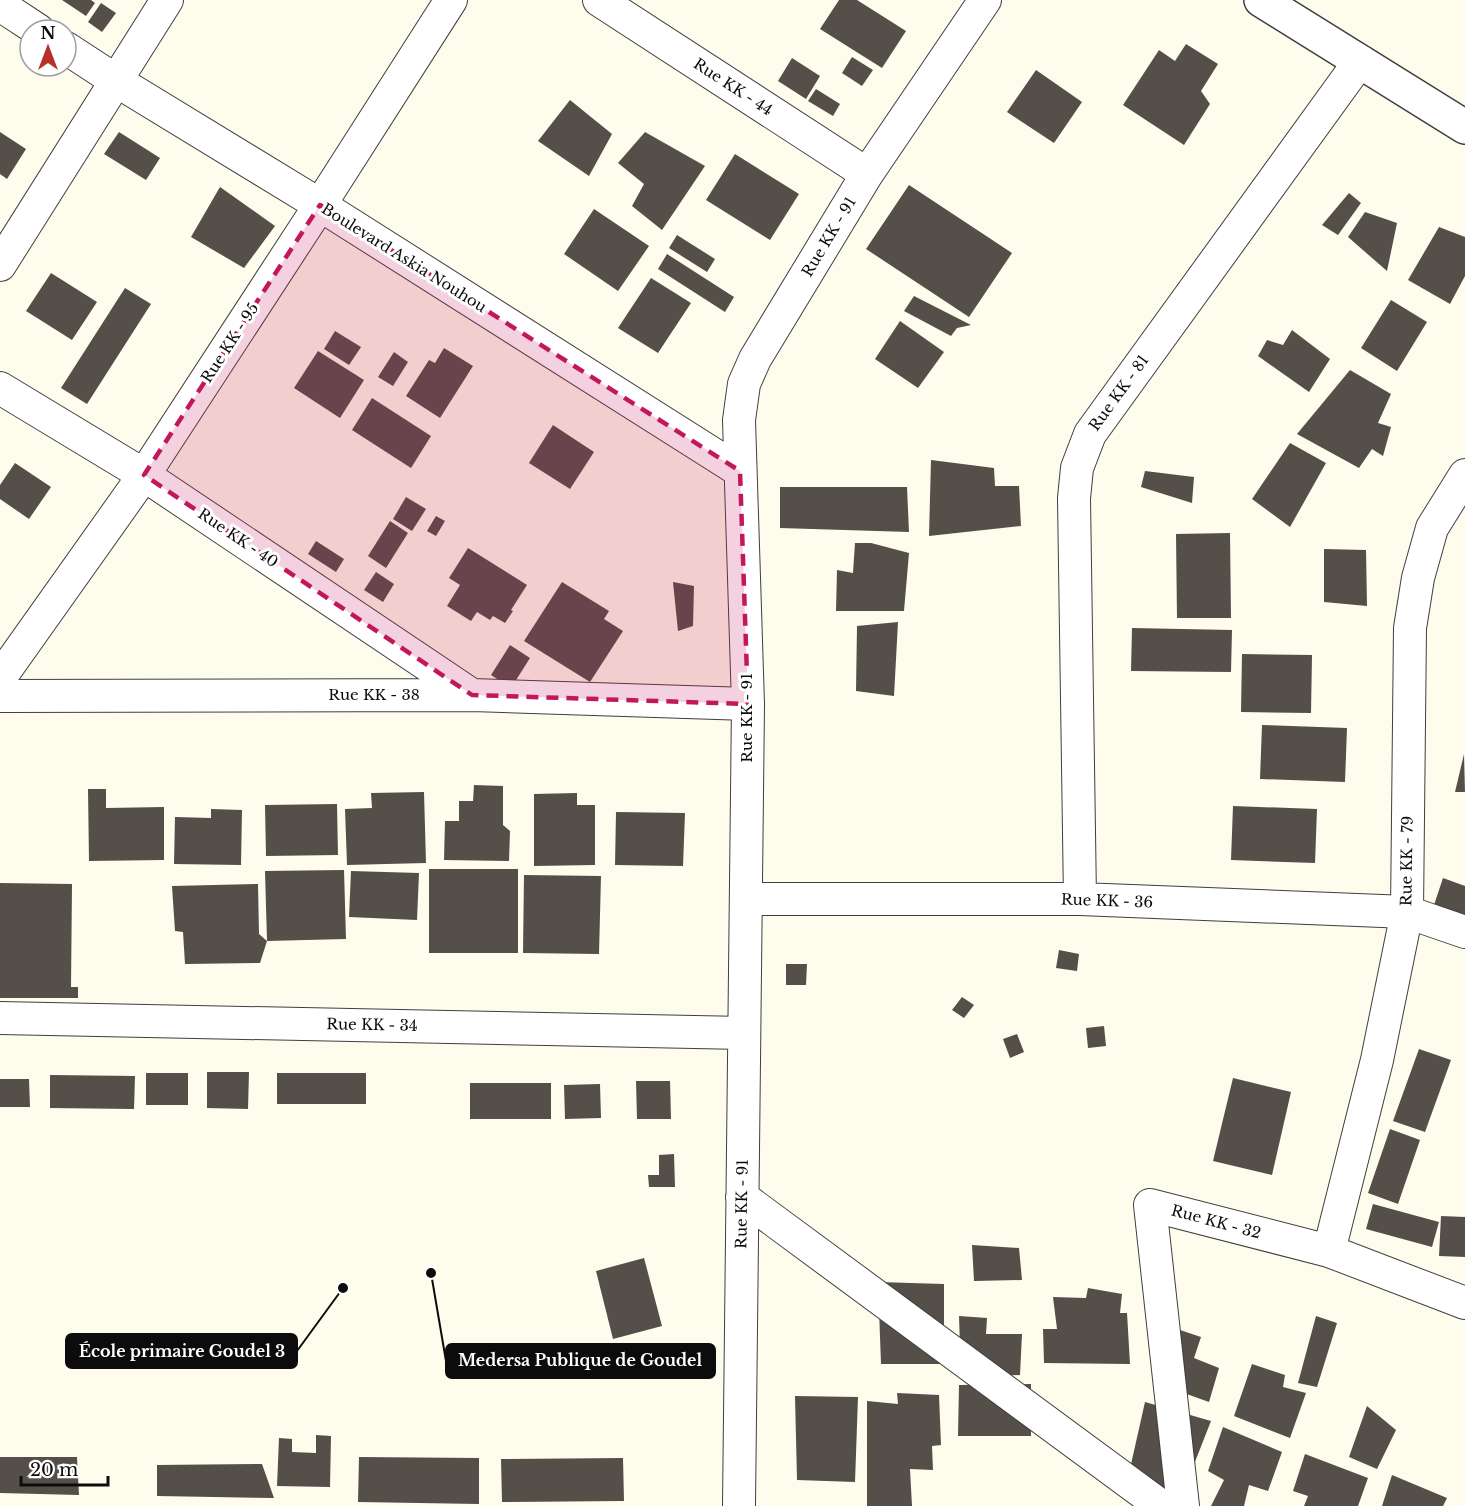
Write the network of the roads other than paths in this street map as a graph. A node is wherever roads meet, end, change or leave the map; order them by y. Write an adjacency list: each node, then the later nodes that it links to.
1 (166, 0): 10 (street)
2 (450, 0): 13 (street, Rue KK - 95)
3 (599, 0): 12 (street, Rue KK - 44)
4 (985, 0): 12 (street, Rue KK - 91)
5 (1261, 0): 9 (street)
6 (0, 5): 7 (street)
7 (20, 18)
8 (78, 56): 10 (street, Boulevard Askia Nouhou)
9 (1360, 61): 11 (street); 24 (street, Rue KK - 81)
10 (115, 80): 13 (street, Boulevard Askia Nouhou); 14 (street)
11 (1465, 127)
12 (867, 174): 16 (street, Rue KK - 91)
13 (320, 205): 16 (street, Boulevard Askia Nouhou); 18 (street, Rue KK - 95)
14 (0, 265)
15 (0, 388): 18 (street, Rue KK - 40)
16 (740, 471): 22 (street, Rue KK - 91)
17 (1465, 474): 25 (street, Rue KK - 79)
18 (144, 475): 19 (street, Rue KK - 95); 20 (street, Rue KK - 40)
19 (0, 678)
20 (472, 695): 21 (street, Rue KK - 38); 22 (street, Rue KK - 38)
21 (0, 696)
22 (748, 704): 23 (street, Rue KK - 91)
23 (746, 899): 24 (street, Rue KK - 36); 28 (street, Rue KK - 91)
24 (1080, 899): 25 (street, Rue KK - 36)
25 (1407, 912): 26 (street, Rue KK - 36); 30 (street, Rue KK - 79)
26 (1465, 932)
27 (0, 1018): 28 (street, Rue KK - 34)
28 (744, 1033): 29 (street, Rue KK - 91)
29 (742, 1197): 32 (street, Rue KK - 91); 33 (street)
30 (1329, 1251): 31 (street, Rue KK - 32); 34 (street, Rue KK - 32)
31 (1465, 1303)
32 (739, 1506)
33 (1161, 1506)
34 (1183, 1506)

